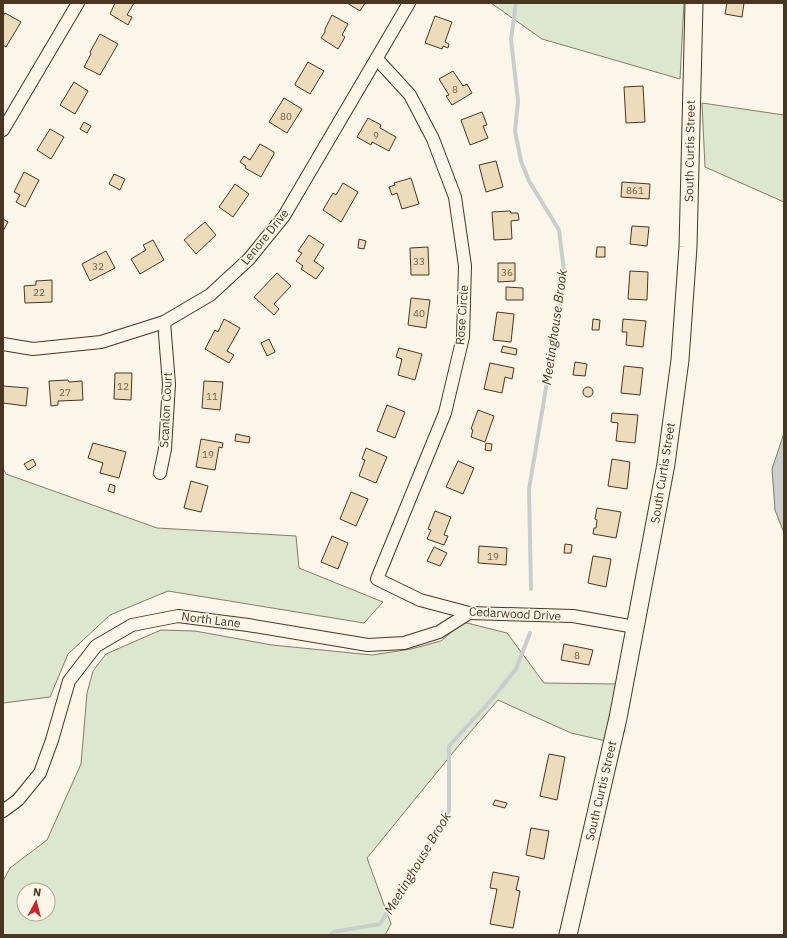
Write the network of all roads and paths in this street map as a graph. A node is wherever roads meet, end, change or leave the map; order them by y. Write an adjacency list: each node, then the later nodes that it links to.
1 (78, 3): 5 (street)
2 (409, 3): 4 (street, Lenore Drive)
3 (694, 3): 11 (street, South Curtis Street)
4 (377, 58): 6 (street, Lenore Drive); 9 (street, Rose Circle)
5 (3, 130)
6 (164, 322): 7 (street, Lenore Drive); 8 (street, Scanlon Court)
7 (3, 344)
8 (160, 474)
9 (377, 579): 10 (street, Cedarwood Drive)
10 (469, 613): 11 (street, Cedarwood Drive); 12 (street, North Lane)
11 (635, 627): 13 (street, South Curtis Street)
12 (3, 811)
13 (568, 935)

